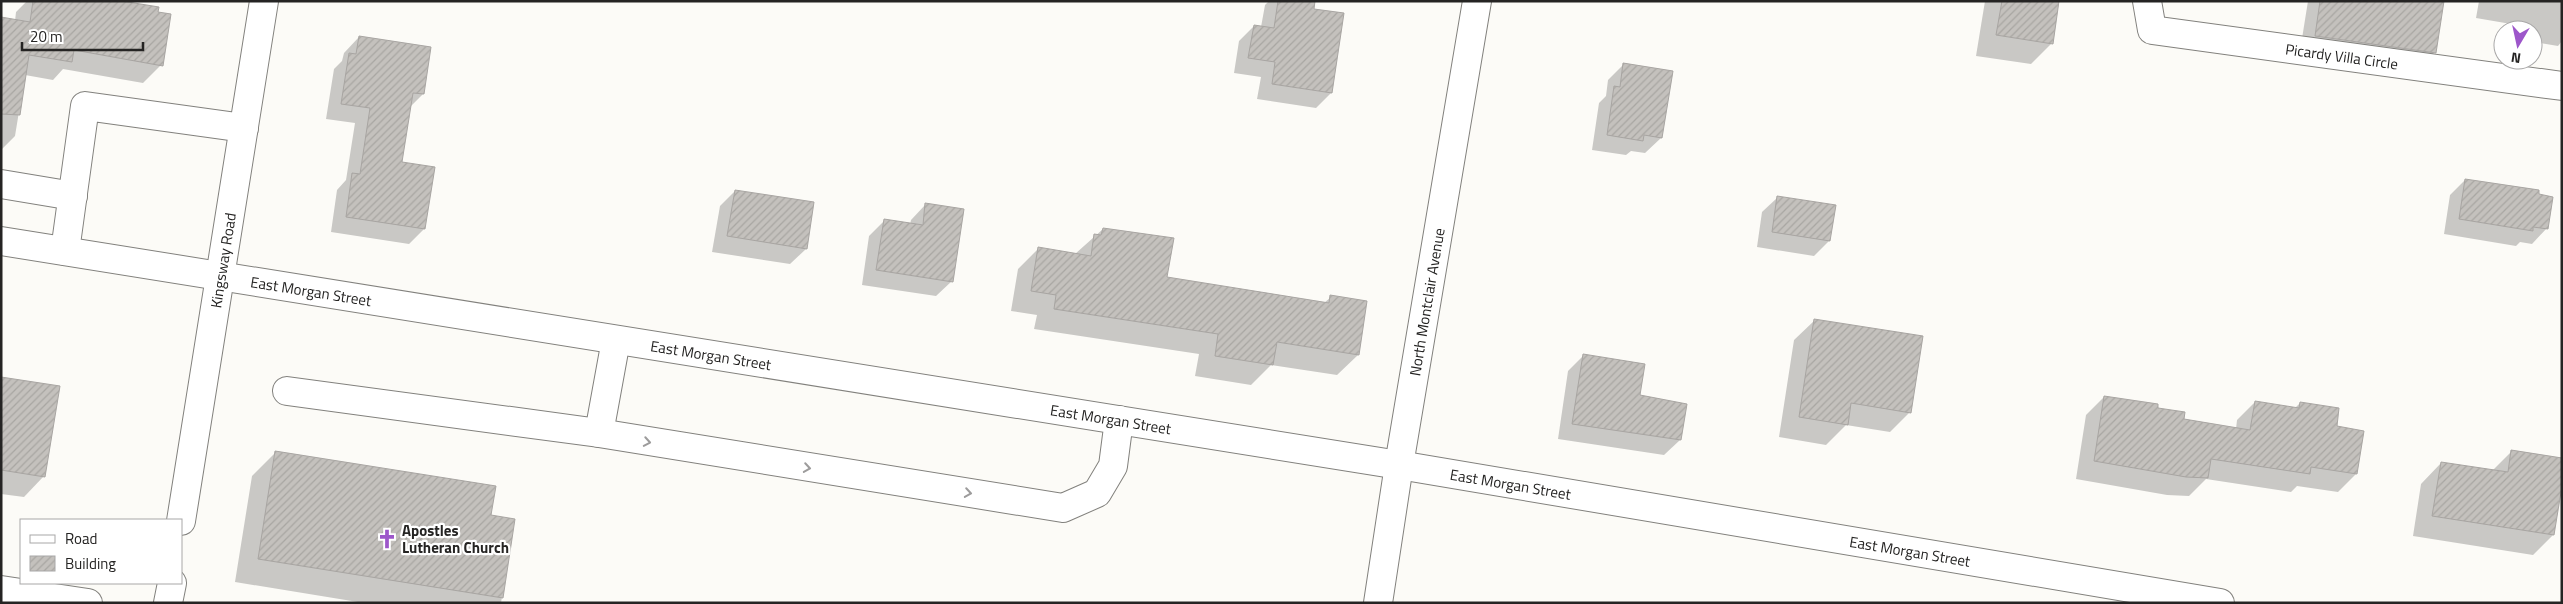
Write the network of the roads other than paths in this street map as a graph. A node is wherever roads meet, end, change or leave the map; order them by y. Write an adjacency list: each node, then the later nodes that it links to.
1 (264, 1): 5 (street, Kingsway Road)
2 (1477, 1): 15 (street, North Montclair Avenue)
3 (2147, 1): 4 (street, Picardy Villa Circle)
4 (2562, 86)
5 (244, 128): 7 (street); 10 (street, Kingsway Road)
6 (1, 184): 7 (street)
7 (73, 196): 9 (street)
8 (1, 241): 9 (street, East Morgan Street)
9 (65, 252): 10 (street, East Morgan Street)
10 (220, 277): 11 (street, East Morgan Street); 16 (street, Kingsway Road)
11 (616, 340): 13 (street, East Morgan Street); 14 (street)
12 (287, 392): 14 (street)
13 (1120, 420): 14 (street, one-way to 13); 15 (street, East Morgan Street)
14 (599, 433)
15 (1398, 465): 21 (street, North Montclair Avenue); 22 (street, East Morgan Street)
16 (181, 519)
17 (172, 584): 20 (street)
18 (1, 590): 19 (street)
19 (88, 603)
20 (168, 603)
21 (1378, 603)
22 (2220, 603)

